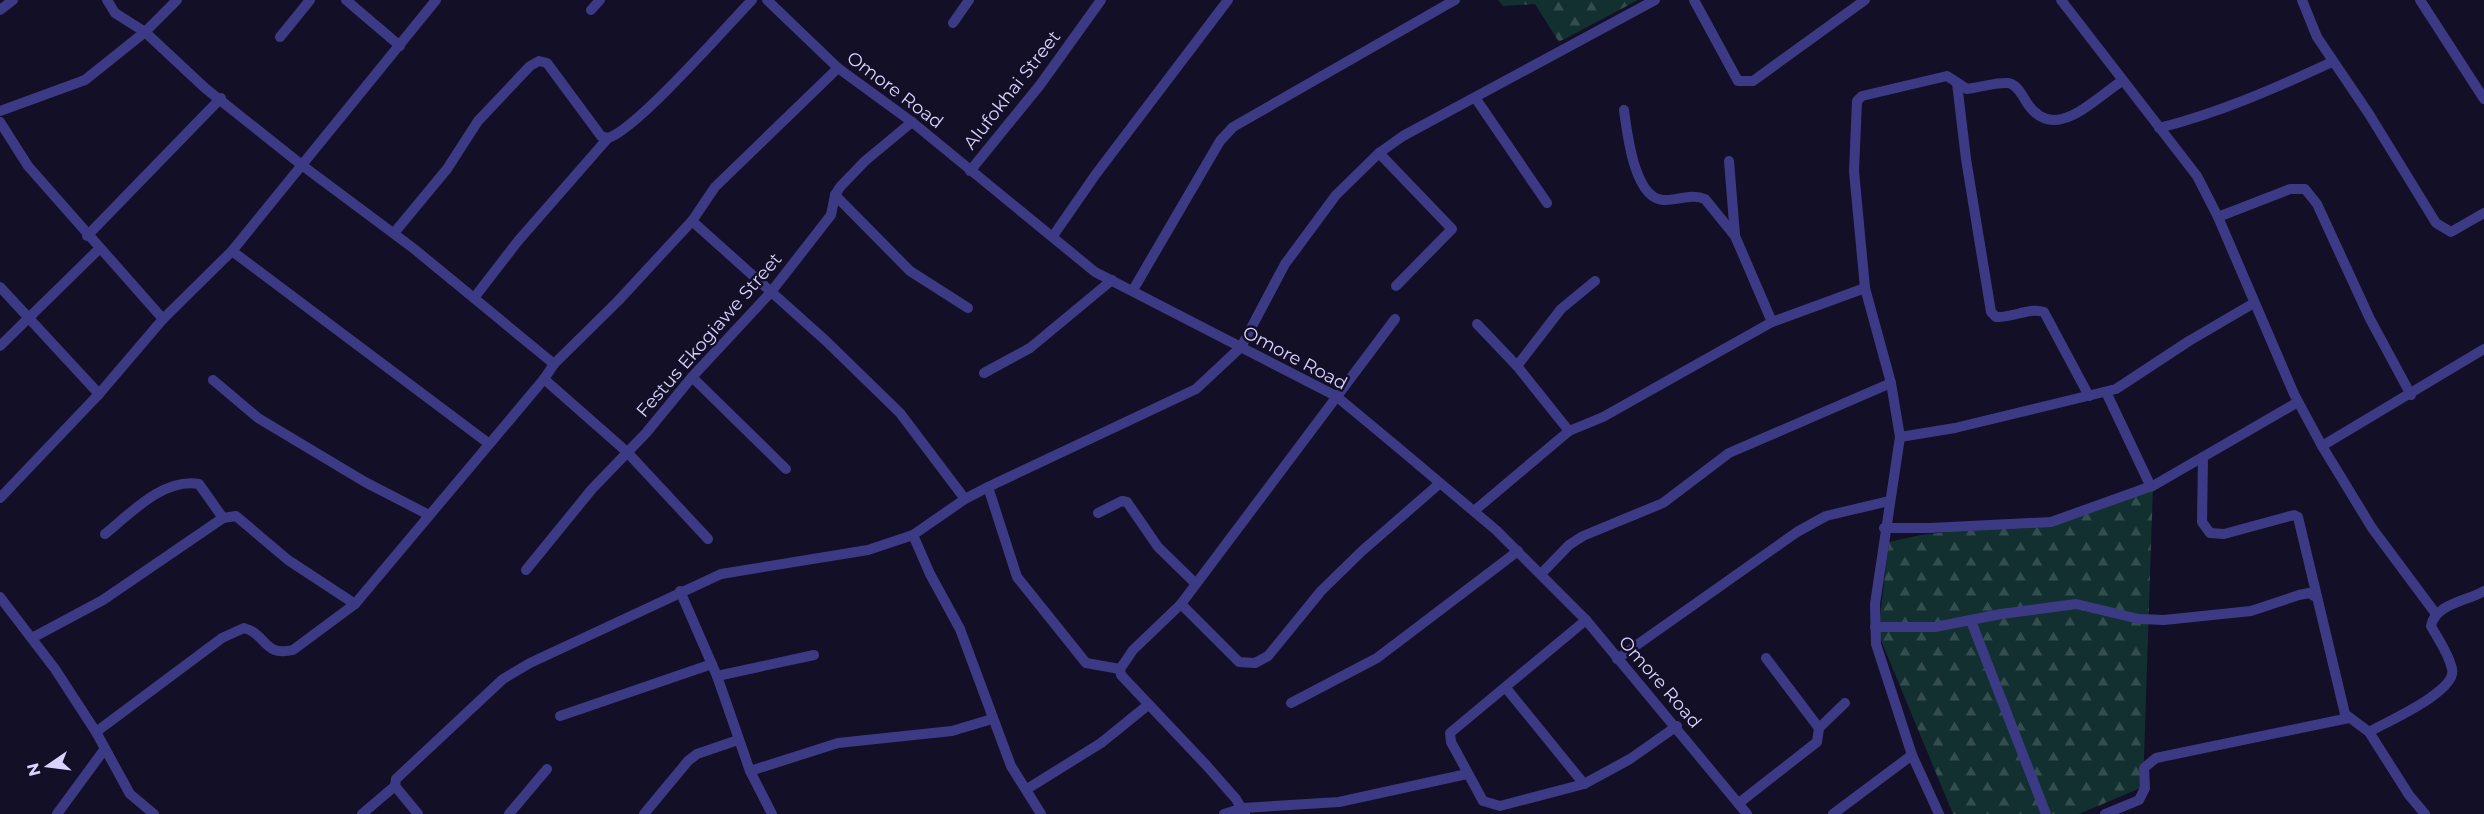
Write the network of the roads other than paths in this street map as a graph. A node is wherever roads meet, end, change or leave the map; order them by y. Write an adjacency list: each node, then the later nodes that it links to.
1 (13, 0): 20 (street)
2 (106, 0): 23 (street)
3 (177, 0): 23 (street)
4 (310, 0): 24 (street)
5 (346, 0): 25 (street)
6 (436, 0): 25 (street)
7 (600, 0): 21 (street)
8 (752, 0): 38 (street)
9 (767, 0): 27 (street, Omore Road)
10 (969, 0): 22 (street)
11 (1101, 0): 42 (street, Alufokhai Street)
12 (1228, 0): 50 (street)
13 (1455, 0): 59 (street)
14 (1655, 0): 31 (street)
15 (1695, 0): 16 (street)
16 (1865, 0)
17 (2061, 0): 28 (street)
18 (2302, 0): 26 (street)
19 (2420, 0): 32 (street)
20 (0, 10)
21 (591, 10)
22 (953, 24)
23 (145, 32): 30 (street); 34 (street)
24 (280, 37)
25 (400, 45): 41 (street)
26 (2332, 62): 37 (street); 45 (street)
27 (837, 68): 36 (street, Omore Road); 47 (street)
28 (2122, 81): 29 (street); 37 (street)
29 (1957, 84): 58 (street); 83 (street)
30 (221, 98): 41 (street); 49 (street)
31 (1476, 99): 39 (street); 44 (street)
32 (2484, 99)
33 (1624, 110): 51 (street)
34 (0, 111)
35 (0, 122): 49 (street)
36 (912, 122): 42 (street, Omore Road); 43 (street, Festus Ekogiawe Street)
37 (2159, 128): 46 (street)
38 (608, 138): 48 (street); 61 (street)
39 (1379, 153): 56 (street); 70 (street)
40 (1729, 161): 51 (street)
41 (303, 166): 48 (street); 53 (street)
42 (970, 171): 50 (street, Omore Road)
43 (835, 195): 60 (street, Festus Ekogiawe Street); 63 (street)
44 (1547, 204)
45 (2484, 213)
46 (2218, 218): 62 (street); 81 (street)
47 (692, 221): 60 (street); 72 (street)
48 (394, 233): 61 (street)
49 (87, 236): 52 (street)
50 (1053, 236): 54 (street, Omore Road)
51 (1736, 236): 67 (street)
52 (99, 249): 64 (street); 65 (street)
53 (232, 250): 65 (street); 87 (street)
54 (1112, 280): 59 (street, Omore Road); 74 (street)
55 (1595, 281): 73 (street)
56 (1396, 286)
57 (0, 287): 64 (street)
58 (1865, 288): 67 (street); 78 (street)
59 (1134, 290): 70 (street, Omore Road)
60 (771, 292): 75 (street, Festus Ekogiawe Street); 96 (street)
61 (474, 298): 72 (street)
62 (2254, 303): 79 (street); 84 (street)
63 (968, 308)
64 (30, 317): 69 (street); 80 (street)
65 (163, 319): 80 (street)
66 (1395, 319): 82 (street)
67 (1772, 322): 85 (street)
68 (1477, 324): 73 (street)
69 (0, 346)
70 (1241, 347): 82 (street, Omore Road); 93 (street)
71 (2484, 349): 81 (street)
72 (554, 363): 76 (street)
73 (1517, 366): 85 (street)
74 (984, 373)
75 (692, 377): 89 (street, Festus Ekogiawe Street); 91 (street)
76 (544, 379): 87 (street); 89 (street)
77 (213, 380): 100 (street)
78 (1892, 383): 86 (street); 108 (street)
79 (2106, 392): 83 (street); 94 (street)
80 (99, 394): 95 (street)
81 (2411, 395): 88 (street)
82 (1336, 396): 92 (street, Omore Road); 109 (street)
83 (2089, 396): 86 (street)
84 (2298, 402): 88 (street); 90 (street)
85 (1569, 431): 98 (street)
86 (1900, 437): 97 (street)
87 (488, 443): 100 (street)
88 (2322, 446): 116 (street)
89 (627, 452): 105 (street); 107 (street, Festus Ekogiawe Street)
90 (2203, 457): 94 (street); 112 (street)
91 (786, 470)
92 (1439, 484): 98 (street, Omore Road); 115 (street)
93 (988, 486): 96 (street); 125 (street)
94 (2149, 487): 102 (street)
95 (0, 498)
96 (965, 499): 104 (street)
97 (1889, 501): 102 (street); 123 (street)
98 (1474, 511): 106 (street, Omore Road)
99 (1098, 513): 109 (street)
100 (429, 515): 114 (street)
101 (223, 518): 103 (street); 114 (street); 120 (street)
102 (1884, 528): 119 (street)
103 (105, 534)
104 (913, 535): 110 (street); 133 (street)
105 (708, 539)
106 (1518, 551): 108 (street, Omore Road); 128 (street)
107 (526, 570)
108 (1541, 574): 117 (street, Omore Road)
109 (1196, 583): 115 (street)
110 (680, 591): 124 (street); 145 (street)
111 (2483, 593): 116 (street)
112 (2314, 596): 118 (street); 132 (street)
113 (0, 597): 120 (street)
114 (355, 604): 136 (street)
115 (1181, 604): 125 (street)
116 (2436, 614): 137 (street)
117 (1586, 620): 123 (street, Omore Road); 127 (street)
118 (1971, 621): 119 (street); 161 (street)
119 (1875, 627): 140 (street)
120 (32, 638): 136 (street)
121 (814, 655): 126 (street)
122 (1766, 658): 135 (street)
123 (1617, 659): 134 (street, Omore Road)
124 (712, 664): 126 (street); 131 (street)
125 (1120, 669): 130 (street)
126 (717, 676): 138 (street)
127 (1506, 688): 143 (street); 144 (street)
128 (1291, 702)
129 (1845, 703): 135 (street)
130 (1148, 705): 146 (street); 148 (street)
131 (560, 716)
132 (2349, 718): 137 (street); 162 (street)
133 (992, 719): 142 (street); 146 (street)
134 (1677, 726): 144 (street); 147 (street, Omore Road)
135 (1818, 728): 147 (street)
136 (96, 732): 139 (street)
137 (2369, 732): 163 (street)
138 (738, 740): 142 (street); 154 (street)
139 (104, 750): 149 (street); 150 (street)
140 (1912, 755): 159 (street); 160 (street)
141 (547, 769): 153 (street)
142 (750, 771): 155 (street)
143 (1467, 774): 144 (street); 148 (street)
144 (1584, 784)
145 (395, 786): 151 (street); 152 (street)
146 (1027, 789): 156 (street)
147 (1739, 803): 158 (street, Omore Road)
148 (1244, 811): 157 (street)
149 (57, 814)
150 (154, 814)
151 (362, 814)
152 (418, 814)
153 (509, 814)
154 (644, 814)
155 (772, 814)
156 (1041, 814)
157 (1224, 814)
158 (1748, 814)
159 (1833, 814)
160 (1939, 814)
161 (2046, 814)
162 (2105, 814)
163 (2425, 814)

